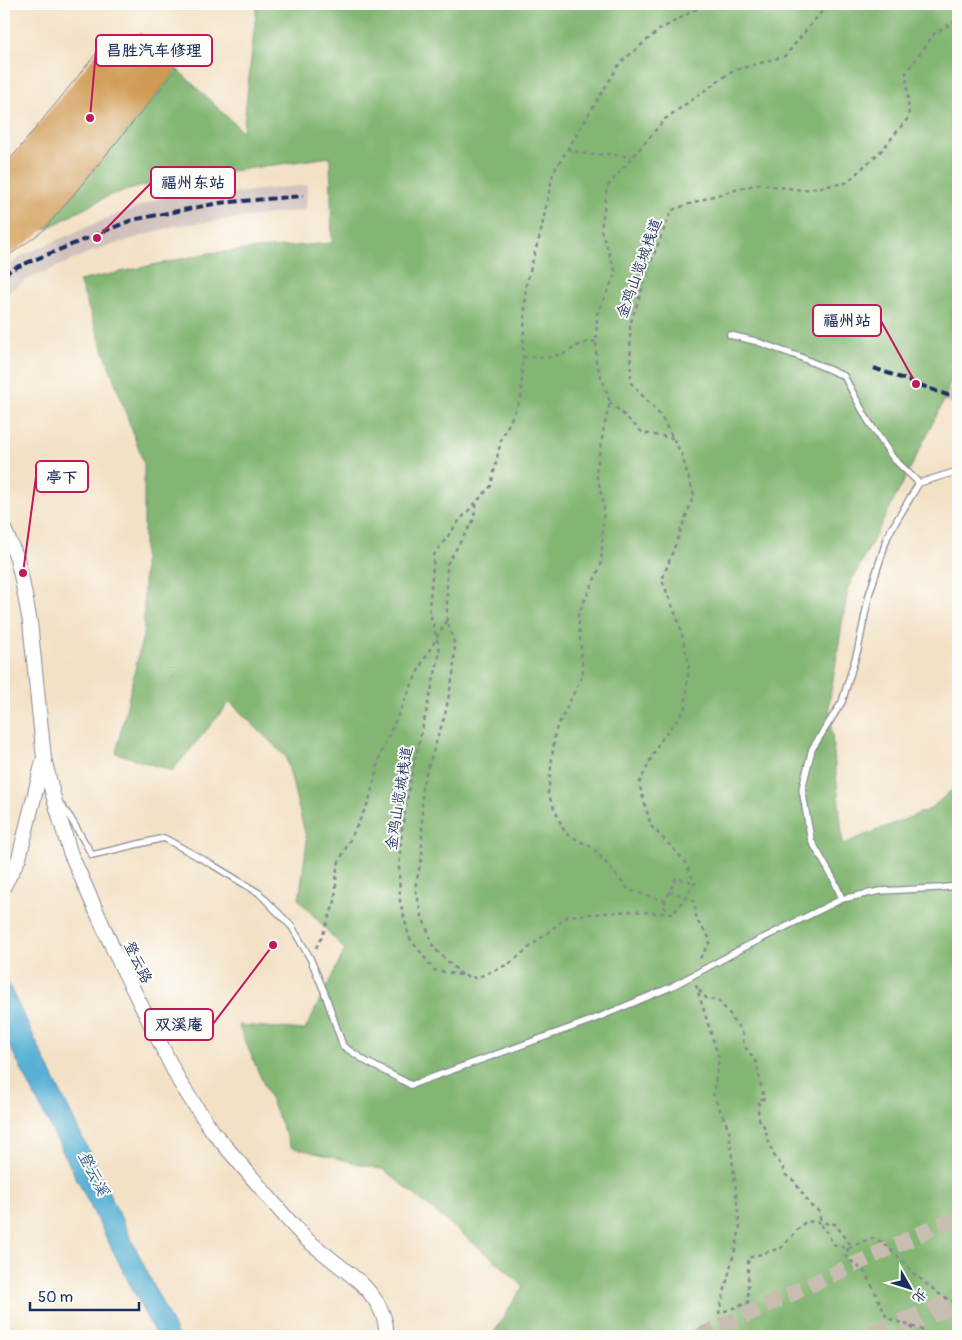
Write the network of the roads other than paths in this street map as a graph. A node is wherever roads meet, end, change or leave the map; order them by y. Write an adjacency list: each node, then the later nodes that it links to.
1 (730, 335): 3 (lane)
2 (958, 471): 3 (lane)
3 (919, 484): 9 (lane)
4 (4, 530): 5 (street, 登云路)
5 (44, 758): 6 (street, 登云路); 7 (street)
6 (53, 795): 9 (lane); 10 (street, 登云路)
7 (4, 886)
8 (958, 886): 9 (lane)
9 (842, 899)
10 (387, 1333)

